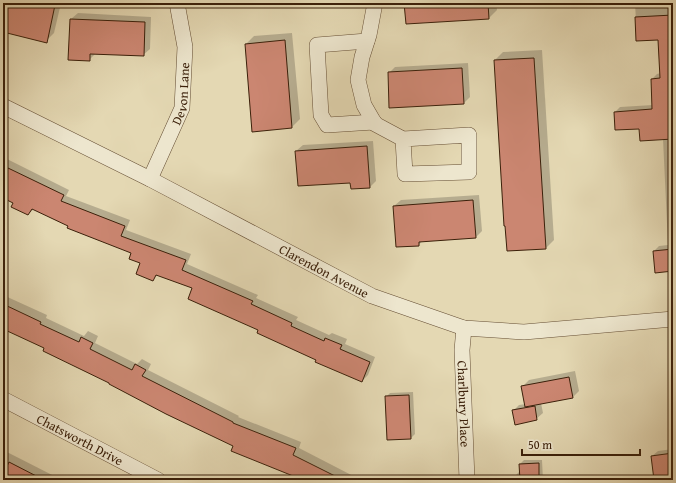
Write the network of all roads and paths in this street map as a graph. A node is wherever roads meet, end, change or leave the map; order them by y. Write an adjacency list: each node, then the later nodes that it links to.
1 (176, 3): 7 (street, Devon Lane)
2 (375, 3): 3 (street)
3 (367, 41): 5 (street); 5 (street)
4 (3, 106): 7 (street, Clarendon Avenue)
5 (374, 122): 6 (street)
6 (403, 139): 6 (street)
7 (150, 179): 9 (street, Clarendon Avenue)
8 (673, 318): 9 (street, Clarendon Avenue)
9 (464, 328): 12 (street, Charlbury Place)
10 (3, 399): 11 (street, Chatsworth Drive)
11 (158, 480)
12 (466, 480)

